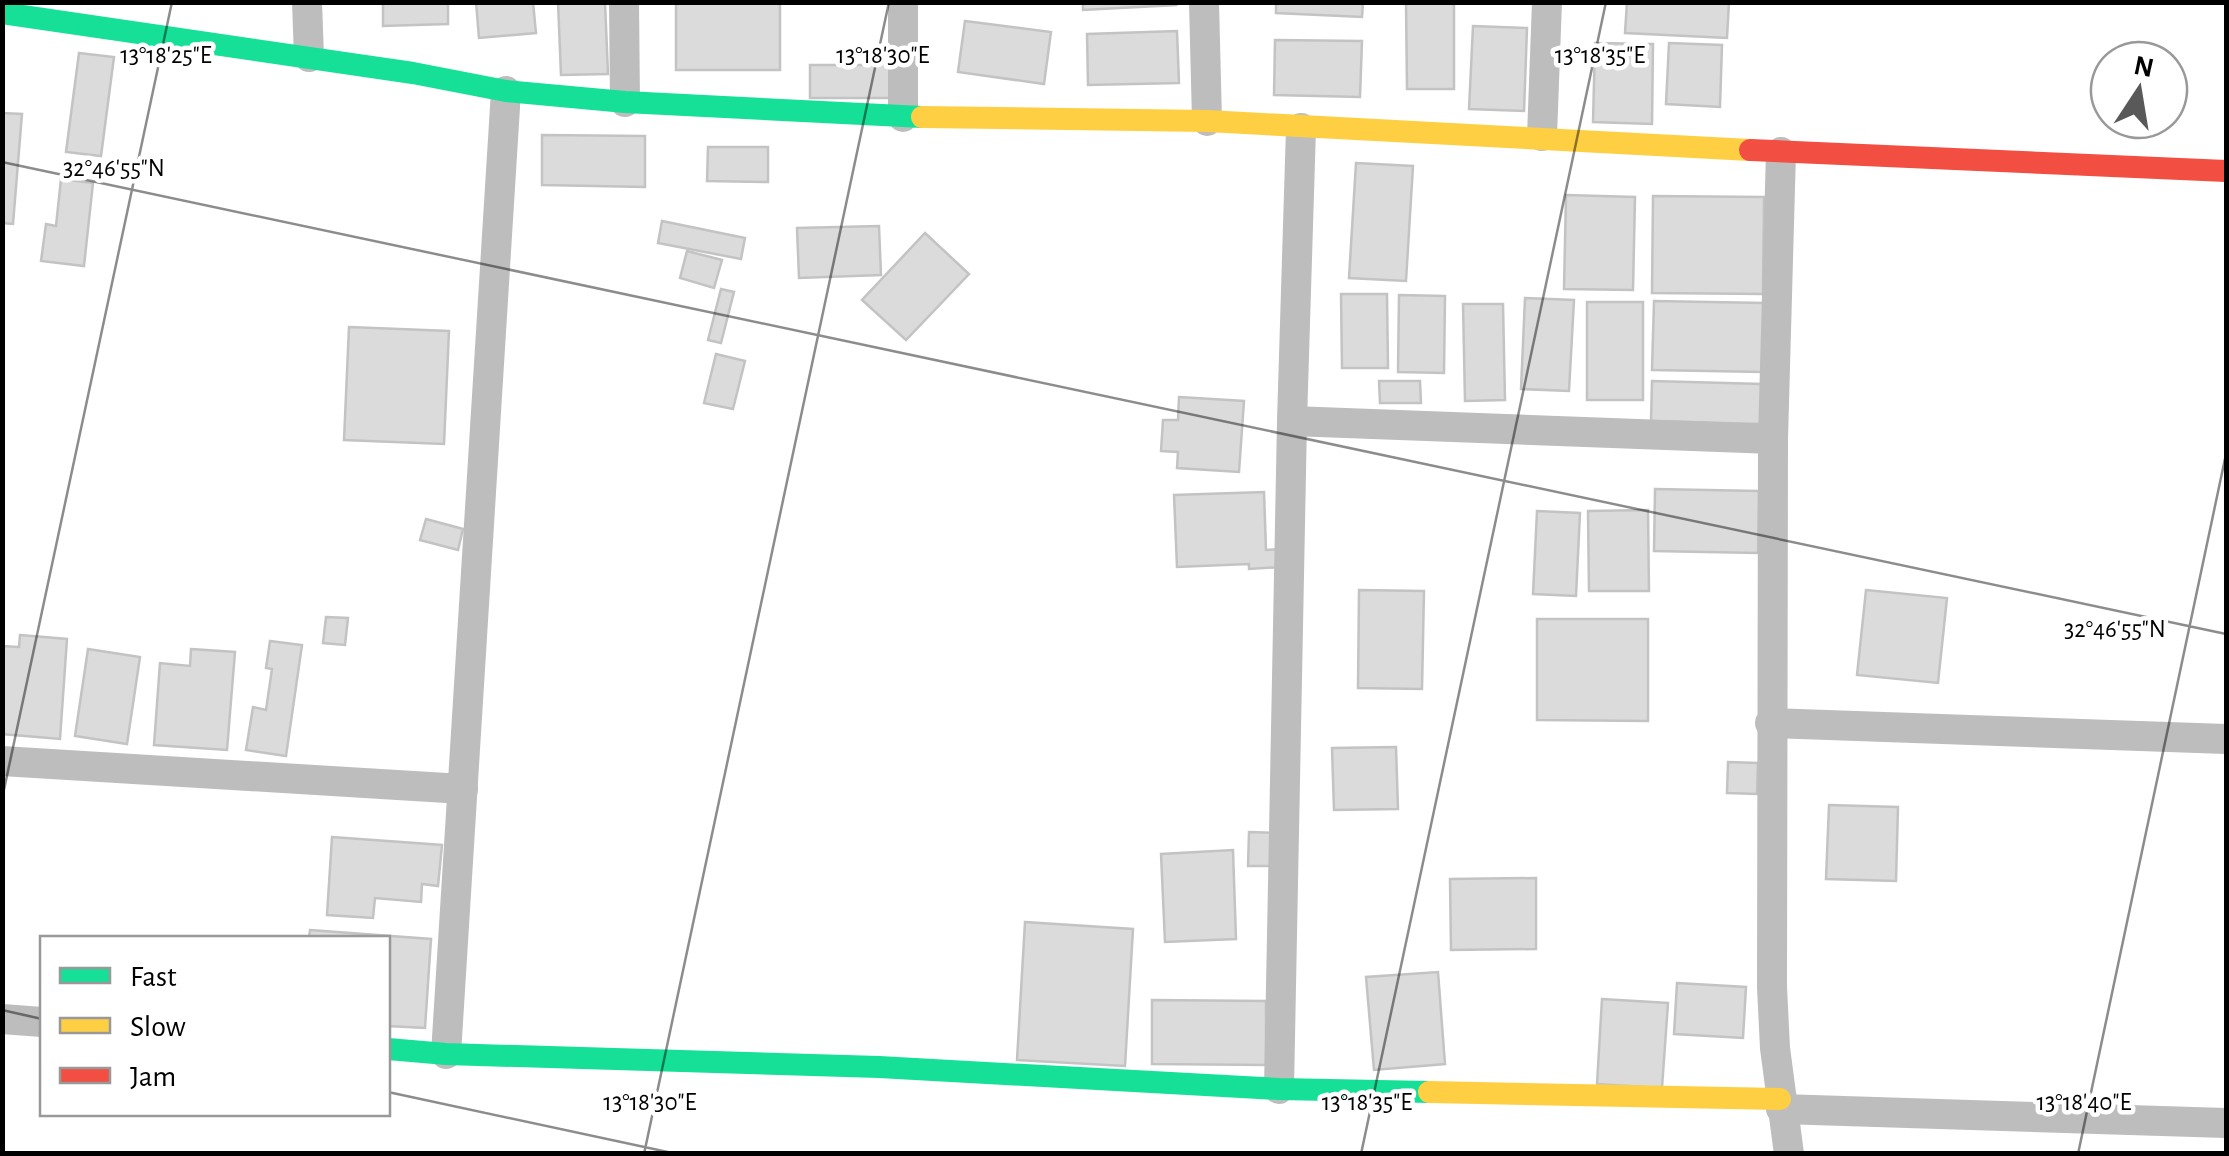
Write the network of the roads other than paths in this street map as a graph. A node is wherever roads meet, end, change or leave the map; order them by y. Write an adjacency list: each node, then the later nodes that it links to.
1 (307, 2): 7 (street)
2 (624, 2): 9 (street)
3 (903, 2): 10 (street)
4 (1204, 2): 11 (street)
5 (1547, 2): 13 (street)
6 (2, 13): 7 (street)
7 (309, 57): 8 (street)
8 (506, 91): 9 (street); 21 (street)
9 (625, 102): 10 (street)
10 (902, 117): 11 (street)
11 (1206, 122): 12 (street)
12 (1301, 128): 13 (street); 16 (street)
13 (1542, 136): 14 (street)
14 (1781, 152): 15 (street); 17 (street)
15 (2226, 171)
16 (1292, 420): 17 (street); 26 (street)
17 (1773, 438): 18 (street)
18 (1770, 723): 19 (street); 27 (street)
19 (2226, 739)
20 (2, 761): 21 (street)
21 (463, 790): 25 (street)
22 (2, 1018): 23 (street)
23 (40, 1022)
24 (390, 1050): 25 (street)
25 (446, 1054): 26 (street)
26 (1278, 1089): 27 (street)
27 (1781, 1104): 28 (street); 29 (street)
28 (2226, 1123)
29 (1789, 1154)

